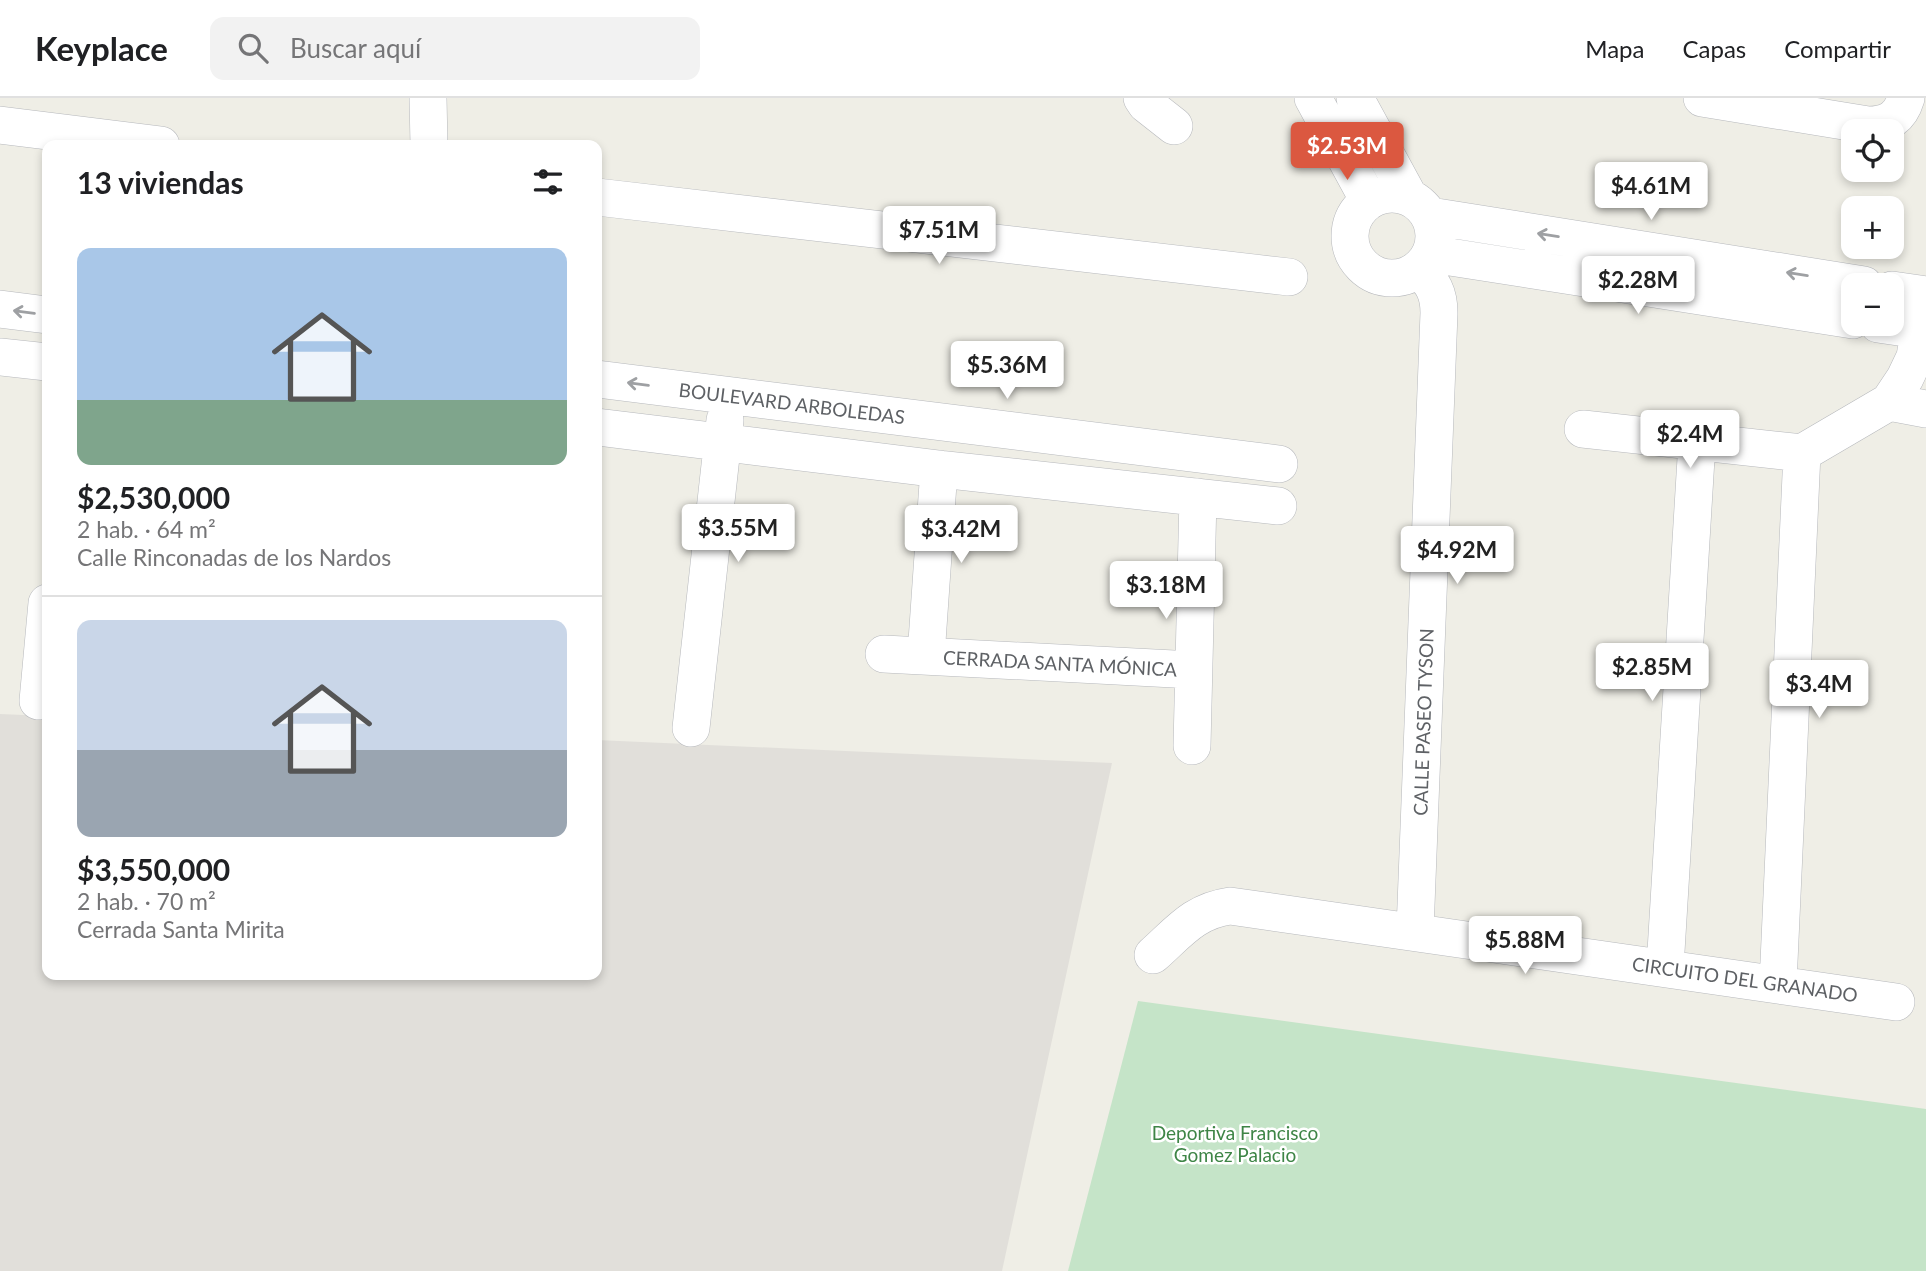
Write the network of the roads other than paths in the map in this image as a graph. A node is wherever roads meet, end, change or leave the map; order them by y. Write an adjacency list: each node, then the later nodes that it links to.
1 (428, 98): 10 (street)
2 (1142, 98): 8 (street)
3 (1313, 98): 12 (street)
4 (1355, 98): 13 (street)
5 (1702, 98): 6 (street)
6 (1906, 98)
7 (0, 125): 9 (street)
8 (1174, 126)
9 (121, 140)
10 (429, 140)
11 (602, 198): 15 (street)
12 (1369, 201): 13 (street); 14 (street)
13 (1419, 207): 14 (street); 16 (street, one-way to 13)
14 (1425, 261): 20 (street); 45 (street, CALLE PASEO TYSON)
15 (1289, 277)
16 (1841, 281)
17 (1914, 293): 22 (street)
18 (0, 309): 19 (street, one-way to 18)
19 (42, 314)
20 (1841, 318)
21 (1904, 328): 22 (street)
22 (1923, 331): 27 (street)
23 (0, 357): 24 (street)
24 (42, 361)
25 (602, 380): 26 (street, BOULEVARD ARBOLEDAS, one-way to 25)
26 (727, 395): 32 (street); 34 (street, BOULEVARD ARBOLEDAS)
27 (1889, 402): 28 (street); 33 (street)
28 (1926, 409)
29 (602, 428): 32 (street)
30 (1583, 429): 31 (street)
31 (1697, 442): 33 (street); 47 (street)
32 (722, 443): 35 (street); 43 (street)
33 (1802, 453): 48 (street)
34 (1279, 464)
35 (939, 469): 36 (street); 39 (street, CERRADA SANTA MÓNICA)
36 (1198, 497): 37 (street); 41 (street, CERRADA SANTA MÓNICA)
37 (1278, 506)
38 (884, 654): 39 (street, CERRADA SANTA MÓNICA)
39 (926, 656): 41 (street, CERRADA SANTA MÓNICA)
40 (42, 657): 42 (street)
41 (1194, 670): 44 (street, CERRADA SANTA MÓNICA)
42 (38, 701)
43 (691, 728)
44 (1192, 746)
45 (1415, 931): 46 (street, CIRCUITO DEL GRANADO); 47 (street, CIRCUITO DEL GRANADO)
46 (1153, 955)
47 (1665, 968): 48 (street, CIRCUITO DEL GRANADO)
48 (1778, 984): 49 (street, CIRCUITO DEL GRANADO)
49 (1896, 1002)

